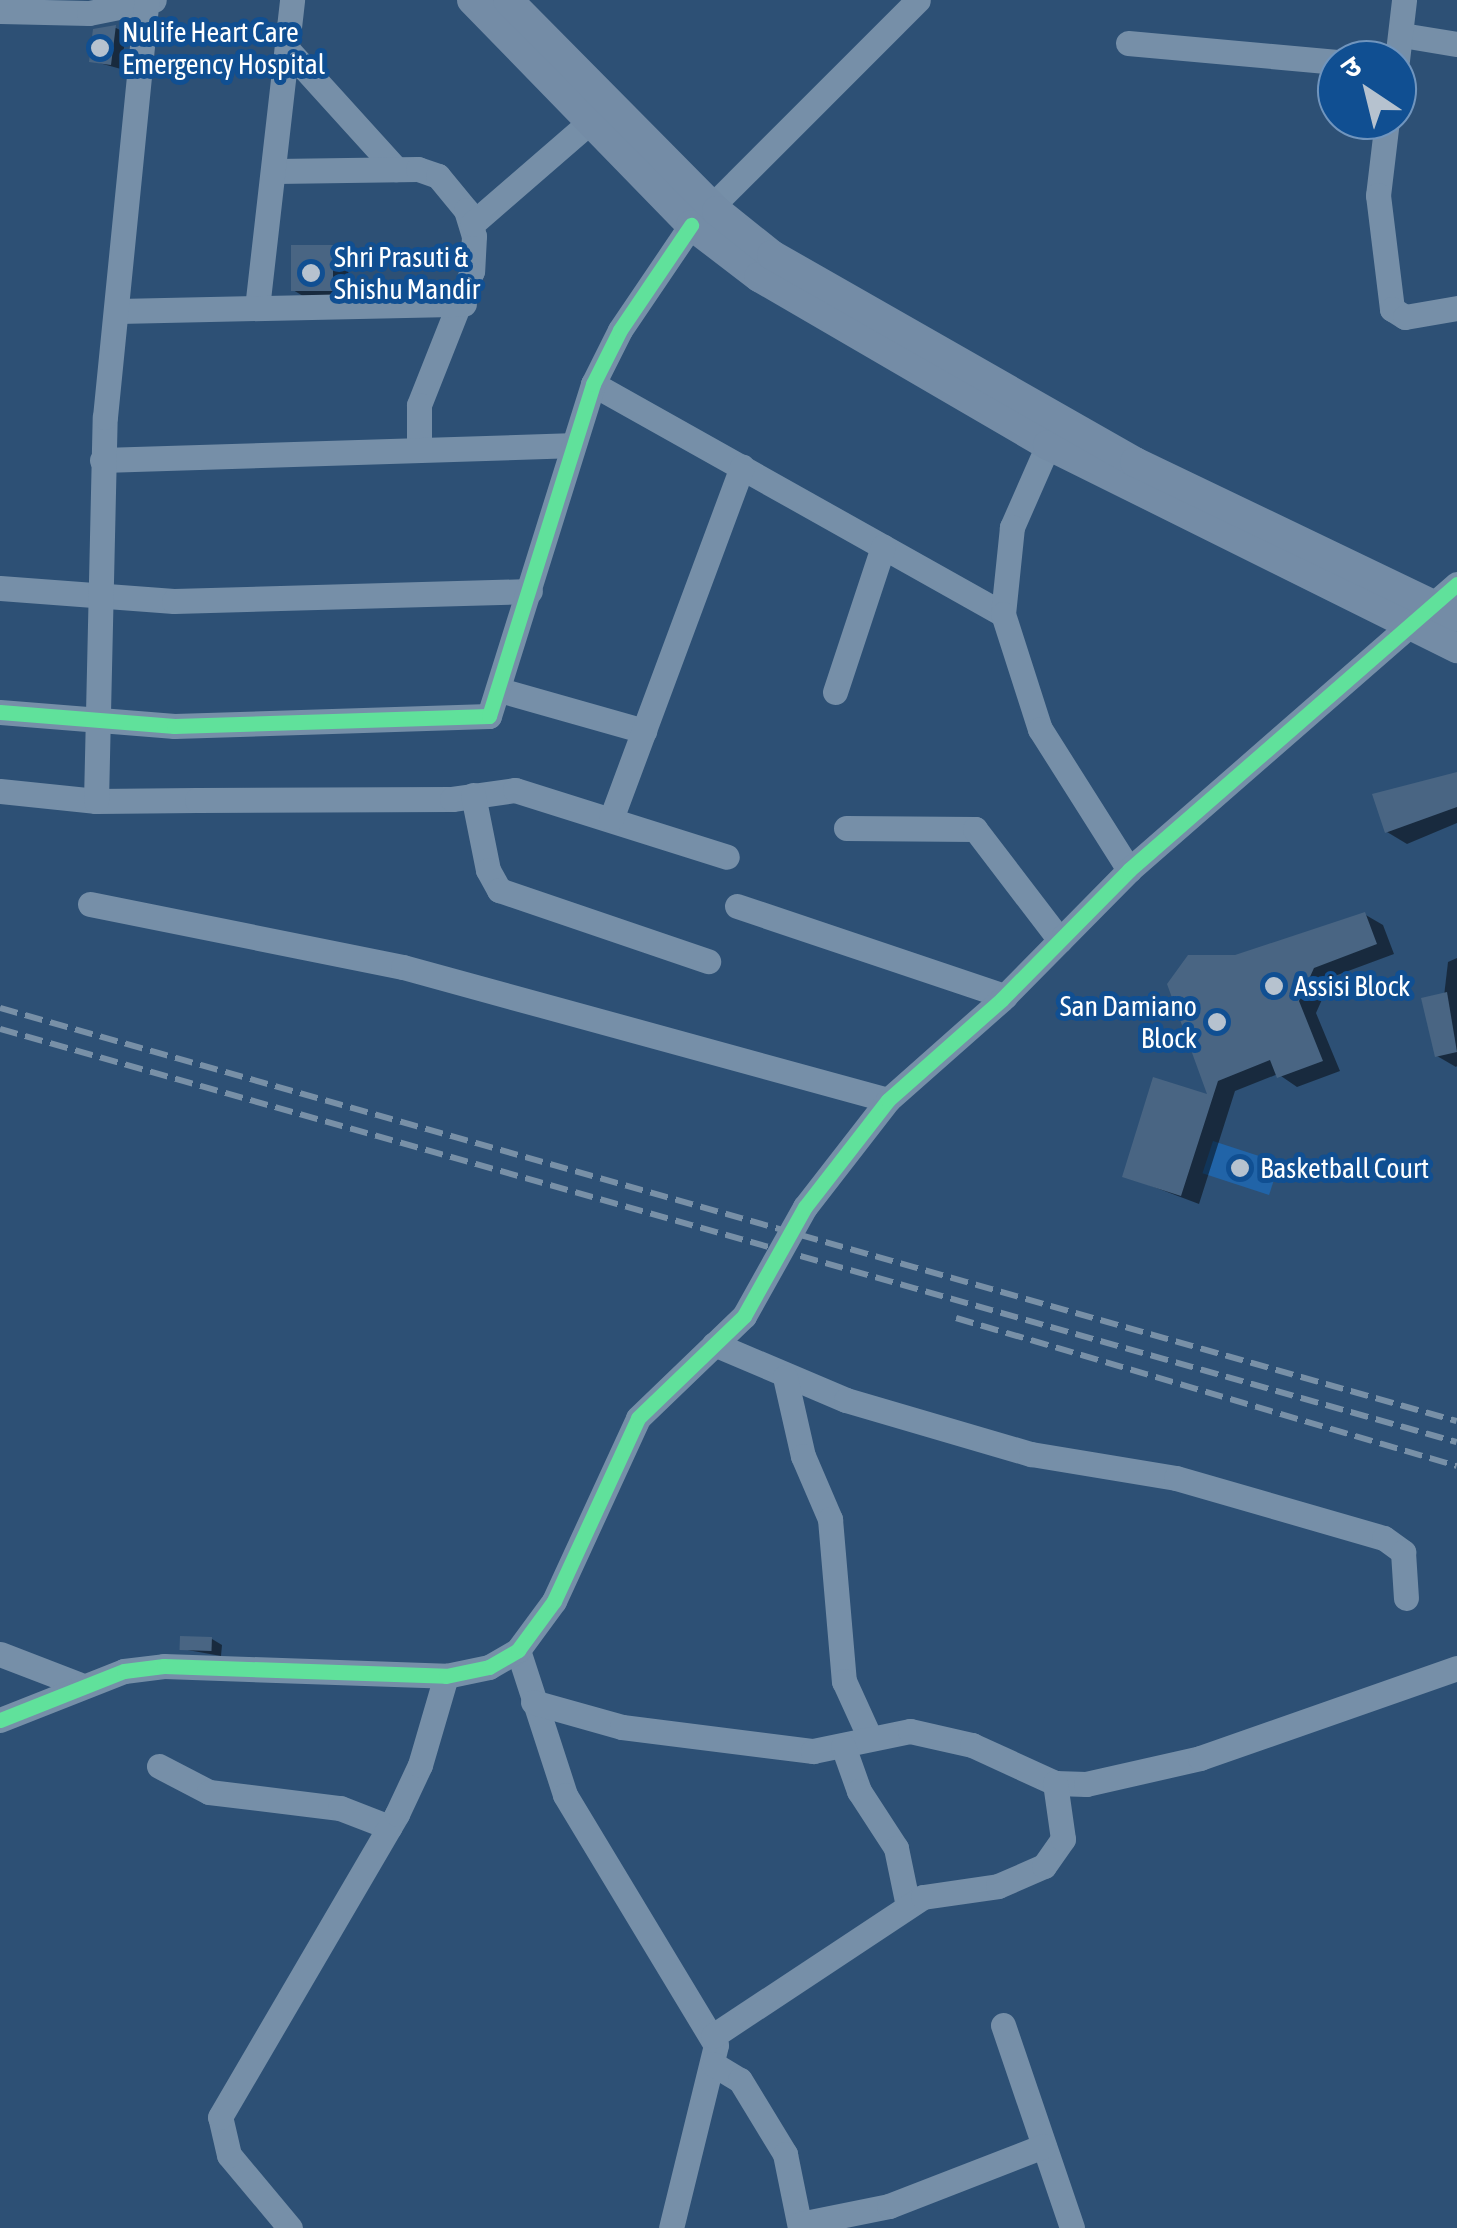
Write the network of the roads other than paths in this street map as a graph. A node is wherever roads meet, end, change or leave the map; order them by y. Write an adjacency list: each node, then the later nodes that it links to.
1 (292, 0): 12 (street)
2 (472, 0): 14 (main road)
3 (508, 0): 18 (main road)
4 (918, 0): 18 (street)
5 (1404, 0): 8 (street)
6 (150, 1): 7 (street); 23 (street)
7 (0, 12)
8 (1400, 40)
9 (1128, 43): 13 (street)
10 (1457, 44): 11 (street)
11 (1417, 47)
12 (288, 50): 16 (street); 17 (street)
13 (1317, 60)
14 (592, 120): 18 (main road); 19 (street)
15 (1385, 140): 22 (street)
16 (276, 170): 17 (street); 21 (street)
17 (396, 170): 19 (street)
18 (701, 215): 24 (street); 26 (main road); 35 (main road)
19 (472, 224): 20 (street)
20 (464, 304): 21 (street); 27 (street)
21 (257, 308): 23 (street)
22 (1457, 308)
23 (118, 311): 28 (street)
24 (594, 384): 25 (street); 29 (street)
25 (569, 445): 27 (street); 33 (street)
26 (1048, 445): 36 (street); 37 (main road)
27 (419, 450): 28 (street)
28 (102, 460): 34 (street)
29 (742, 467): 30 (street); 43 (street)
30 (884, 547): 36 (street); 40 (street)
31 (1457, 584): 35 (street)
32 (0, 588): 34 (street)
33 (530, 591): 34 (street); 39 (street)
34 (100, 601): 42 (street)
35 (1445, 611): 37 (street)
36 (1003, 614): 50 (street)
37 (1412, 628): 38 (main road); 50 (street)
38 (1457, 648)
39 (500, 690): 42 (street); 43 (street)
40 (835, 692)
41 (0, 712): 42 (street)
42 (100, 723): 46 (street)
43 (644, 732): 47 (street)
44 (0, 791): 46 (street)
45 (473, 795): 46 (street); 47 (street); 54 (street)
46 (96, 800)
47 (611, 819): 49 (street)
48 (846, 828): 53 (street)
49 (728, 857)
50 (1129, 870): 53 (street)
51 (90, 904): 56 (street)
52 (737, 906): 55 (street)
53 (1060, 940): 55 (street)
54 (708, 961)
55 (1005, 996): 56 (street)
56 (888, 1100): 57 (street)
57 (714, 1344): 58 (street); 60 (street)
58 (785, 1377): 59 (street); 67 (street)
59 (1406, 1598)
60 (518, 1650): 63 (street); 65 (street)
61 (0, 1654): 64 (street)
62 (1457, 1668): 70 (street)
63 (446, 1676): 64 (street); 71 (street)
64 (78, 1684): 66 (street)
65 (532, 1702): 68 (street); 74 (street)
66 (0, 1720)
67 (870, 1738): 68 (street); 70 (street)
68 (844, 1746): 72 (street)
69 (158, 1766): 71 (street)
70 (1055, 1783): 72 (street)
71 (389, 1827): 79 (street)
72 (908, 1906): 74 (street)
73 (1004, 2025): 76 (street)
74 (713, 2036): 75 (street)
75 (713, 2064): 78 (street); 80 (street)
76 (1044, 2146): 77 (street); 82 (street)
77 (898, 2203): 78 (street); 81 (street)
78 (800, 2226)
79 (290, 2228)
80 (671, 2228)
81 (909, 2228)
82 (1072, 2228)

